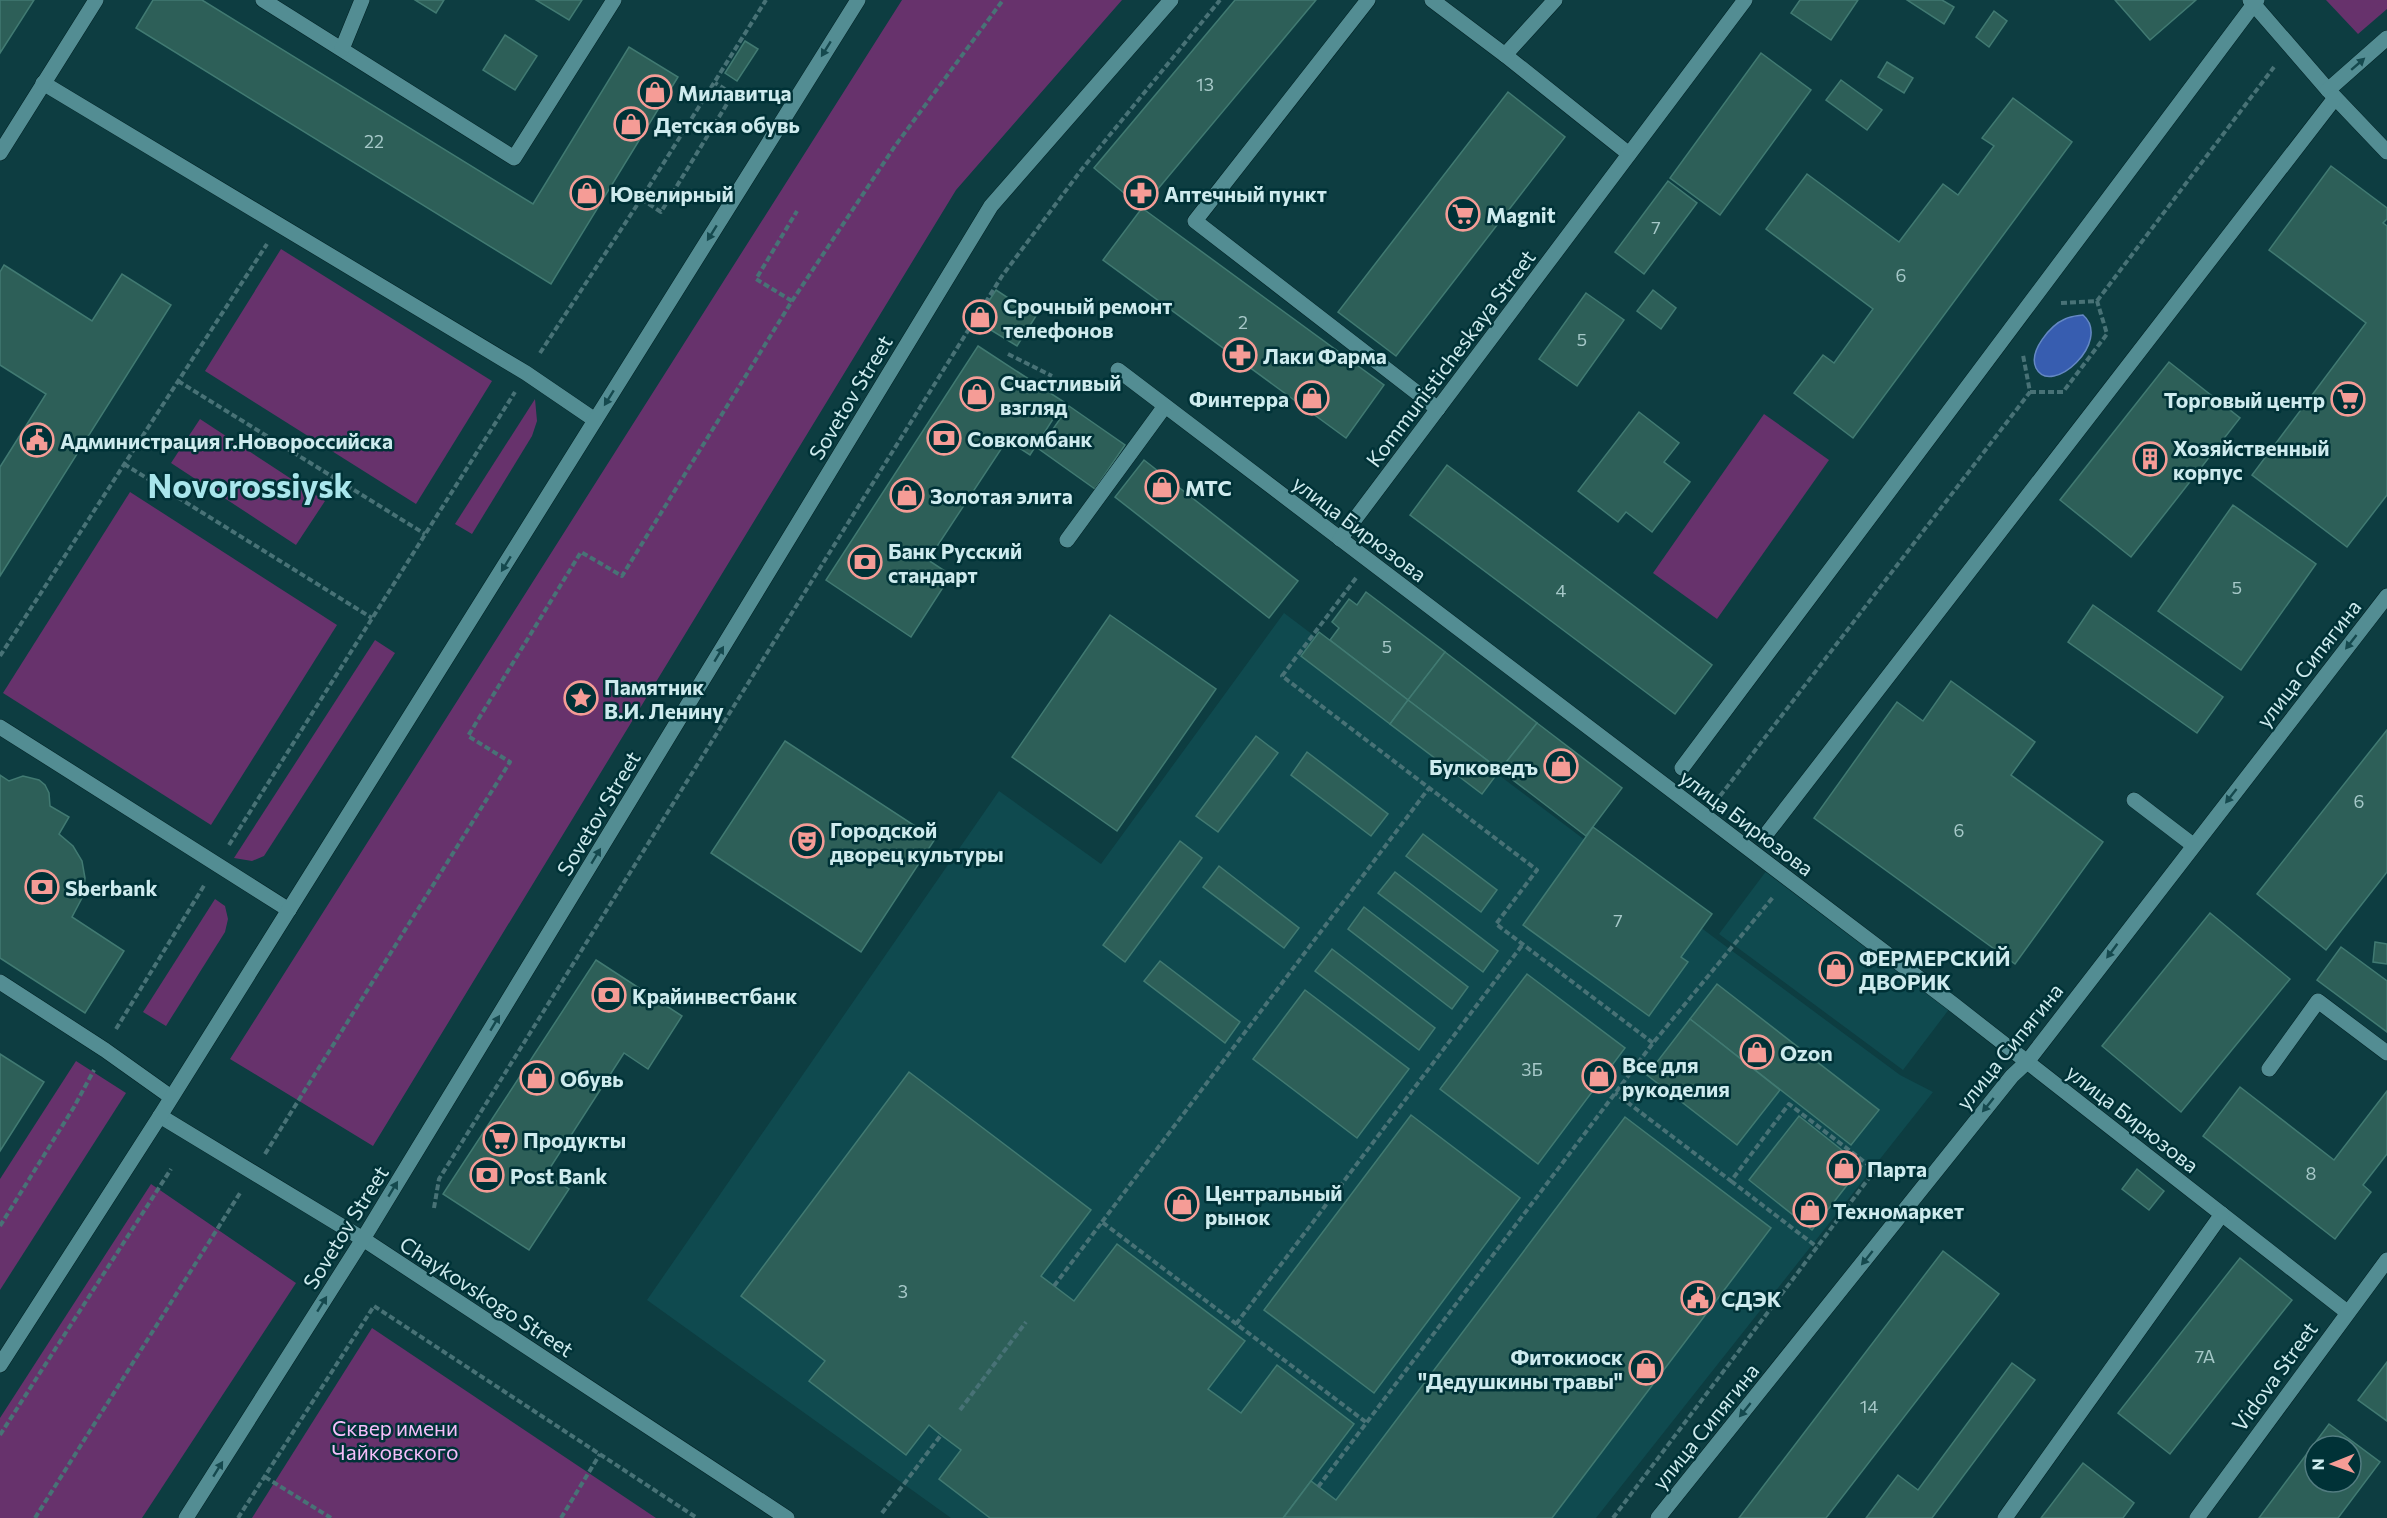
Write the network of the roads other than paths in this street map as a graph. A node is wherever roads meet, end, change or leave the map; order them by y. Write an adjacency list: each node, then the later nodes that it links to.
1 (96, 0): 15 (street)
2 (263, 0): 13 (street)
3 (362, 0): 13 (street)
4 (614, 0): 13 (street)
5 (858, 0): 23 (street, one-way to 23)
6 (1171, 0): 40 (street, Sovetov Street, one-way to 6)
7 (1368, 0): 22 (street)
8 (1432, 0): 14 (street)
9 (1555, 0): 14 (street)
10 (1745, 0): 19 (street, Kommunisticheskaya Street)
11 (2253, 1): 16 (street); 28 (street)
12 (2387, 38): 16 (street, one-way to 12)
13 (342, 50)
14 (1505, 55): 19 (street)
15 (43, 83): 18 (street); 23 (street)
16 (2332, 94): 17 (street); 30 (street)
17 (2387, 152)
18 (0, 153)
19 (1629, 154): 22 (street, Kommunisticheskaya Street)
20 (1118, 370): 21 (street, улица Бирюзова)
21 (1165, 406): 24 (street, улица Бирюзова); 25 (street)
22 (1438, 409): 24 (street, Kommunisticheskaya Street)
23 (595, 420): 32 (street, one-way to 32)
24 (1340, 539): 35 (street, улица Бирюзова)
25 (1067, 540)
26 (2387, 596): 31 (street, улица Сипягина, one-way to 31)
27 (0, 727): 32 (street)
28 (1682, 768)
29 (2134, 800): 31 (street)
30 (1764, 837)
31 (2193, 845): 35 (street, улица Сипягина, one-way to 35)
32 (289, 910): 37 (street)
33 (0, 982): 37 (street)
34 (2387, 1053): 36 (street)
35 (2027, 1062): 39 (street, улица Бирюзова); 46 (street, улица Сипягина, one-way to 46)
36 (2269, 1069)
37 (171, 1097): 38 (street)
38 (160, 1116): 40 (street, Chaykovskogo Street); 43 (street)
39 (2222, 1214): 42 (street, улица Бирюзова); 47 (street)
40 (363, 1239): 44 (street, Sovetov Street, one-way to 40); 45 (street, Chaykovskogo Street)
41 (2387, 1260): 42 (street, Vidova Street)
42 (2347, 1312): 48 (street, Vidova Street)
43 (0, 1365)
44 (186, 1518)
45 (787, 1518)
46 (1658, 1518)
47 (2004, 1518)
48 (2197, 1518)

